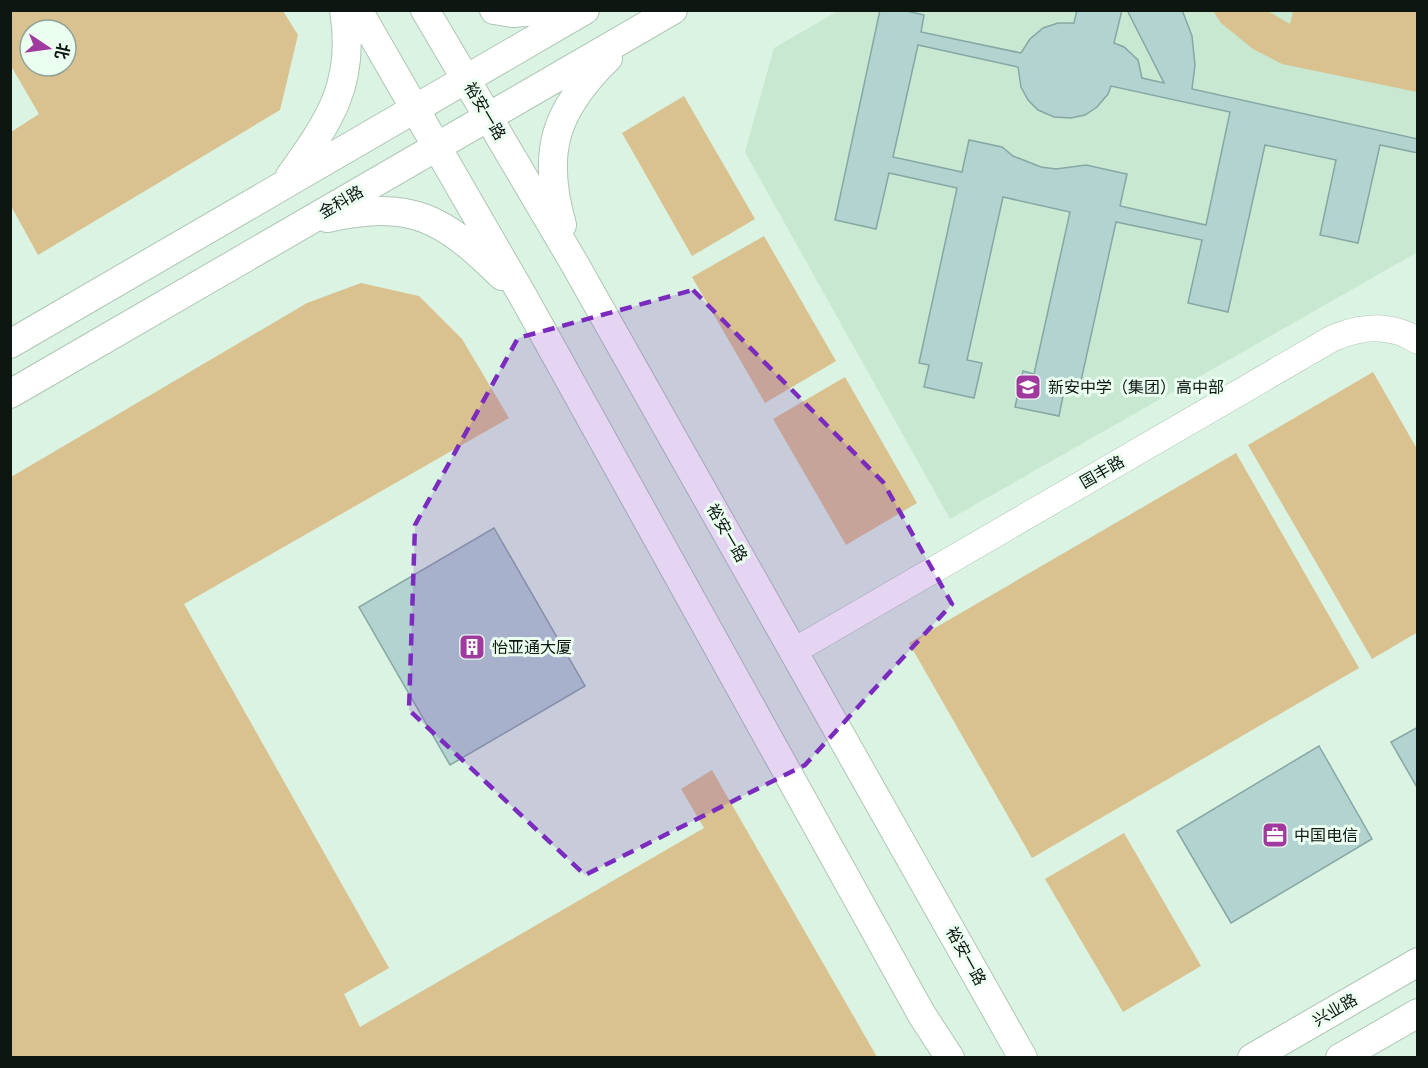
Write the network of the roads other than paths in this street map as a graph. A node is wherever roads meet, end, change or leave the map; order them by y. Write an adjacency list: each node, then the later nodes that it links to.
1 (344, 10): 13 (main road)
2 (358, 10): 10 (main road)
3 (425, 10): 9 (main road, 裕安一路)
4 (494, 10): 5 (main road)
5 (551, 10)
6 (585, 10): 9 (main road)
7 (672, 10): 8 (main road, 金科路)
8 (633, 33): 11 (main road, 金科路); 15 (main road)
9 (466, 79): 10 (main road); 11 (main road, 裕安一路)
10 (415, 108): 12 (main road); 13 (main road)
11 (489, 116): 12 (main road, 金科路); 15 (main road, 裕安一路)
12 (437, 146): 14 (main road, 金科路); 16 (main road)
13 (284, 184): 18 (main road)
14 (302, 224): 16 (main road); 19 (main road, 金科路)
15 (573, 261): 20 (main road, 裕安一路)
16 (524, 298): 24 (main road)
17 (1418, 341): 20 (street, 国丰路)
18 (10, 344)
19 (10, 394)
20 (794, 651): 22 (main road, 裕安一路)
21 (1418, 962): 25 (main road, 兴业路)
22 (981, 983): 28 (main road, 裕安一路); 29 (main road)
23 (1418, 1013): 32 (main road)
24 (922, 1015): 26 (main road); 27 (main road)
25 (1279, 1042): 30 (main road); 31 (main road, 兴业路)
26 (945, 1058)
27 (950, 1058)
28 (1023, 1058)
29 (1044, 1058)
30 (1239, 1058)
31 (1252, 1058)
32 (1340, 1058)

